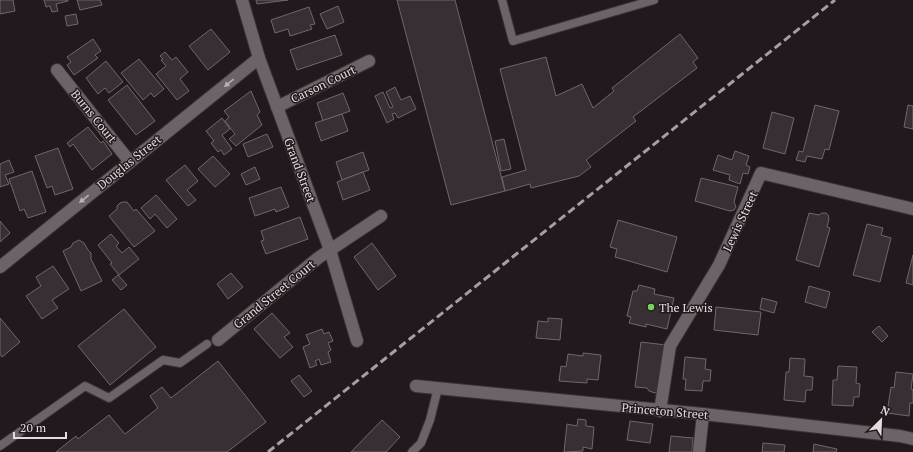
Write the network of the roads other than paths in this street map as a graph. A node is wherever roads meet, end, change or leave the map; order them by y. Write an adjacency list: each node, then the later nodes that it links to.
1 (242, 0): 4 (street, Grand Street)
2 (502, 0): 3 (lane)
3 (654, 0)
4 (259, 58): 7 (street, Grand Street); 8 (street, Douglas Street, one-way to 8)
5 (369, 61): 7 (street, Carson Court)
6 (58, 70): 8 (street, Burns Court)
7 (277, 107): 11 (street, Grand Street)
8 (130, 162): 12 (street, Douglas Street, one-way to 12)
9 (913, 209): 17 (street, Lewis Street)
10 (381, 216): 11 (street, Grand Street Court)
11 (330, 250): 13 (street, Grand Street); 14 (street, Grand Street Court)
12 (0, 267)
13 (357, 340)
14 (212, 342): 20 (lane)
15 (416, 386): 16 (street, Princeton Street)
16 (438, 388): 17 (street, Princeton Street); 21 (lane)
17 (660, 411): 18 (street, Princeton Street)
18 (703, 414): 19 (street, Princeton Street); 22 (street)
19 (913, 439)
20 (0, 446)
21 (412, 452)
22 (699, 452)

